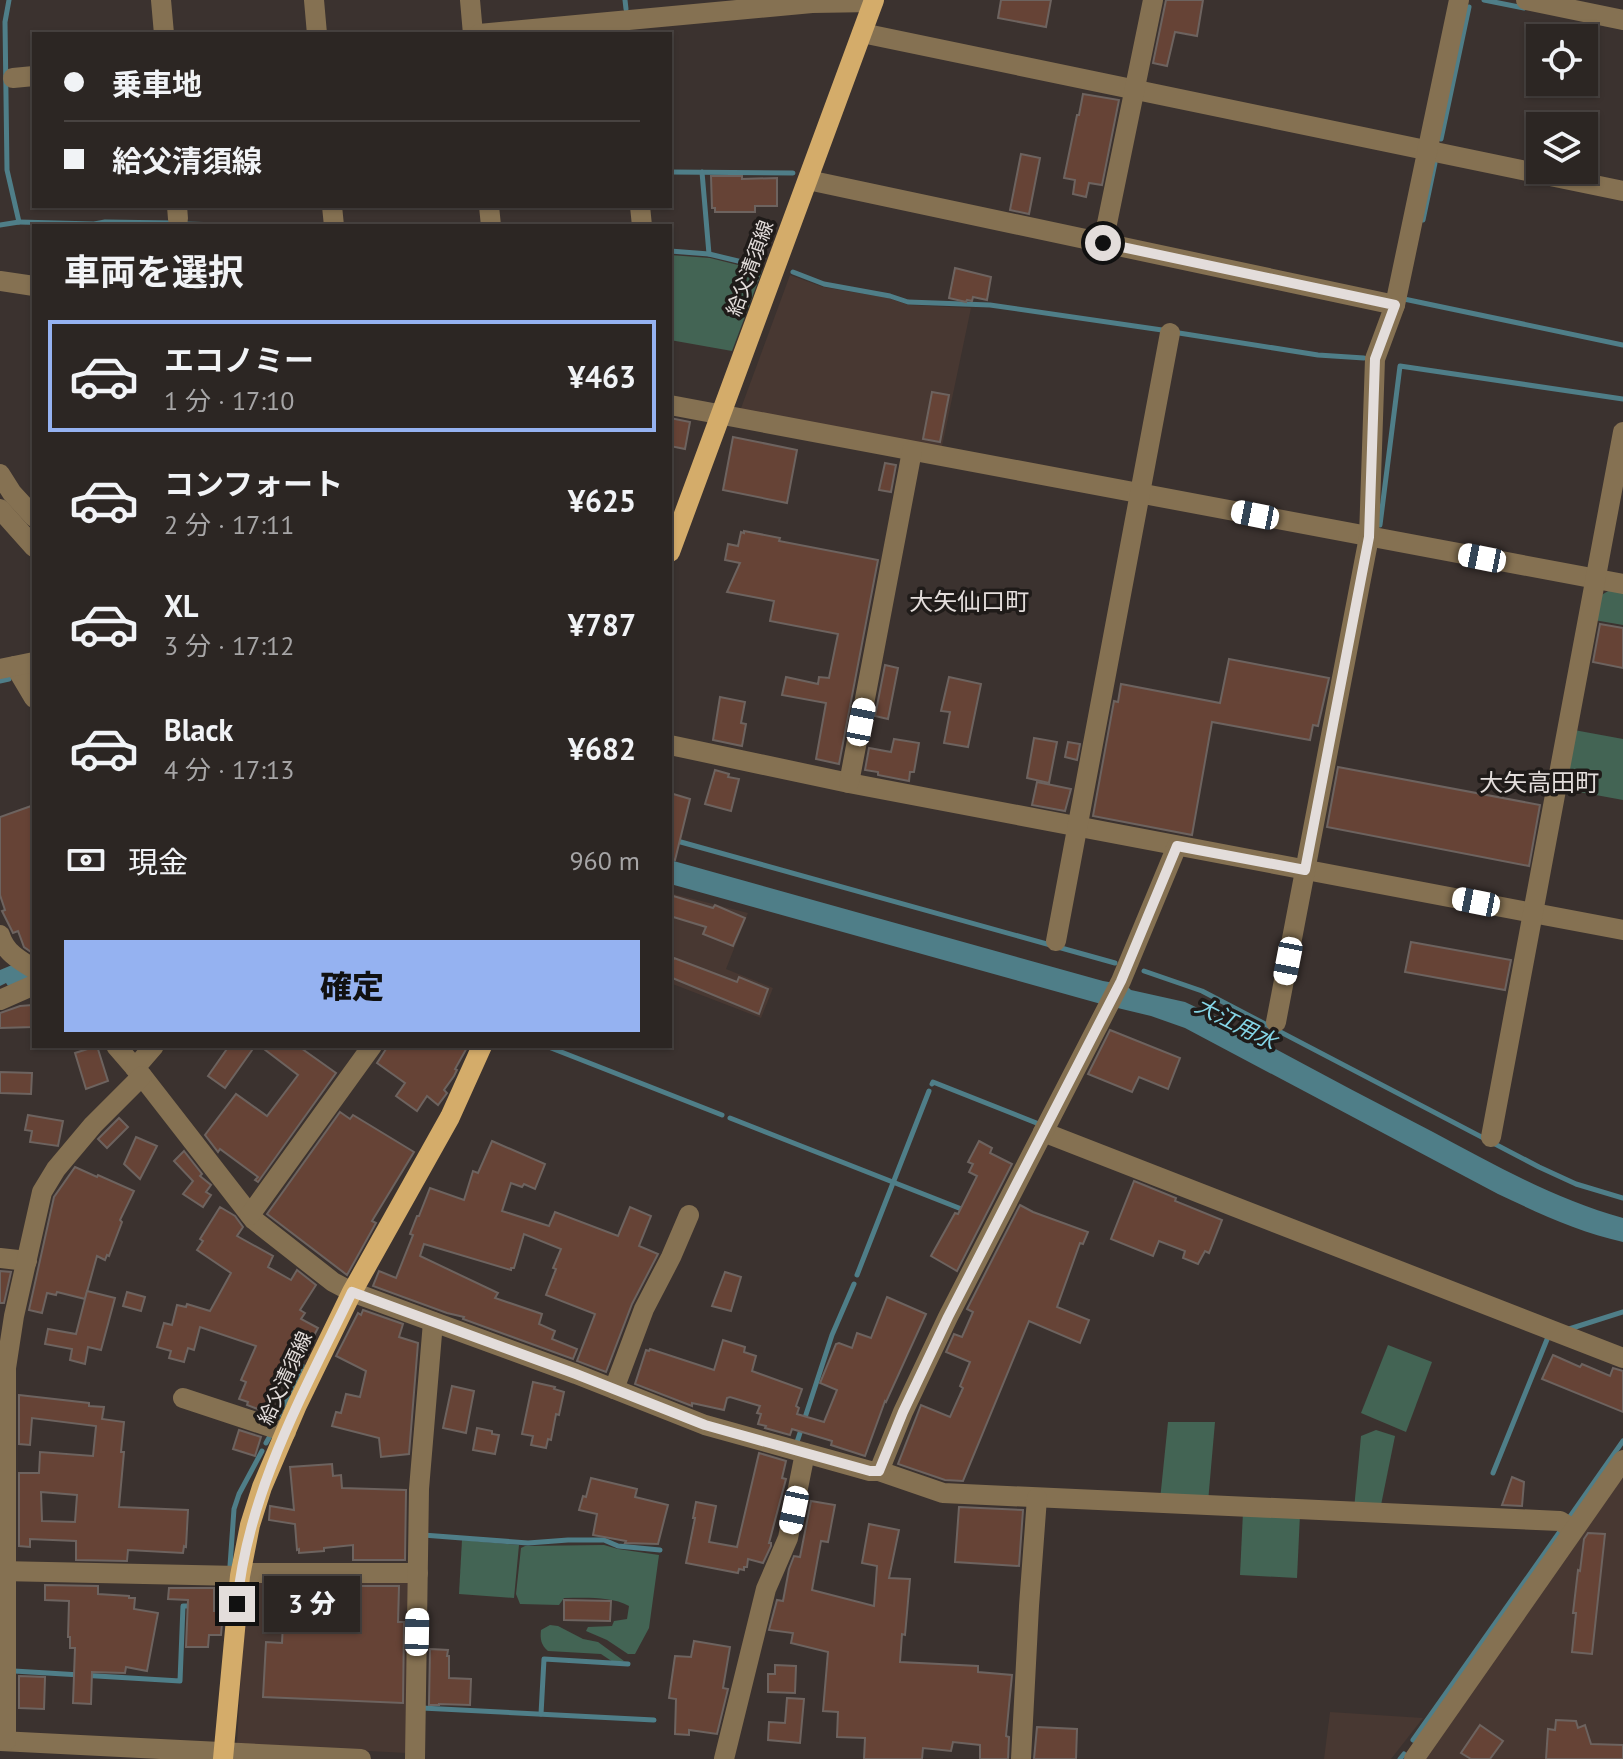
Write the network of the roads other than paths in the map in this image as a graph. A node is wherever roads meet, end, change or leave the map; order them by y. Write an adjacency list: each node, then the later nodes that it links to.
1 (161, 0): 11 (street)
2 (314, 0): 12 (street)
3 (470, 0): 13 (street)
4 (1153, 0): 16 (street)
5 (1459, 0): 17 (street)
6 (1526, 0): 10 (street)
7 (812, 1): 8 (street); 9 (street)
8 (874, 1): 15 (main road, 給父清須線)
9 (621, 18): 14 (street)
10 (1623, 20)
11 (164, 32)
12 (317, 32)
13 (476, 32)
14 (494, 32)
15 (862, 33): 16 (street); 18 (main road, 給父清須線)
16 (1134, 90): 17 (street); 20 (street)
17 (1427, 151): 19 (street); 23 (street)
18 (808, 180): 20 (street); 26 (main road, 給父清須線)
19 (1623, 191)
20 (1103, 243): 23 (street)
21 (0, 281): 22 (street)
22 (32, 286)
23 (1395, 305): 33 (street)
24 (1170, 333): 30 (street)
25 (672, 405): 26 (street)
26 (721, 415): 28 (street); 35 (main road, 給父清須線)
27 (1623, 432): 36 (street)
28 (912, 451): 30 (street); 41 (street)
29 (0, 474): 32 (street)
30 (1140, 494): 33 (street); 42 (street)
31 (0, 509): 34 (street)
32 (32, 515)
33 (1369, 537): 36 (street); 44 (street)
34 (32, 545)
35 (672, 547)
36 (1595, 579): 37 (street); 45 (street)
37 (1623, 584)
38 (16, 666): 39 (street)
39 (32, 694)
40 (672, 745): 41 (street)
41 (849, 783): 42 (street)
42 (1077, 827): 43 (street); 48 (street)
43 (1177, 846): 44 (street); 58 (street)
44 (1305, 870): 45 (street); 52 (street)
45 (1533, 913): 46 (street); 59 (street)
46 (1623, 930)
47 (0, 935): 49 (street)
48 (1056, 941)
49 (28, 966)
50 (32, 986): 51 (street)
51 (0, 1000)
52 (1276, 1022)
53 (118, 1048): 57 (street)
54 (153, 1048): 57 (street)
55 (371, 1048): 60 (street)
56 (481, 1048): 64 (main road, 給父清須線)
57 (138, 1072): 60 (street); 63 (street)
58 (1043, 1132): 66 (street); 73 (street)
59 (1491, 1137)
60 (250, 1215): 64 (street)
61 (689, 1215): 68 (street)
62 (0, 1258): 63 (street)
63 (27, 1261): 67 (street)
64 (352, 1292): 65 (street); 70 (main road, 給父清須線)
65 (433, 1322): 68 (street); 77 (street)
66 (1623, 1358)
67 (3, 1367): 76 (street)
68 (614, 1389): 71 (street)
69 (183, 1398): 70 (street)
70 (286, 1432): 78 (main road, 給父清須線)
71 (805, 1453): 73 (street); 83 (street)
72 (1623, 1460): 75 (street)
73 (879, 1471): 74 (street)
74 (1037, 1498): 75 (street); 84 (street)
75 (1573, 1529): 85 (street)
76 (3, 1571): 78 (street); 79 (street)
77 (418, 1573): 78 (street); 82 (street)
78 (240, 1574): 80 (main road, 給父清須線)
79 (3, 1741): 80 (street)
80 (224, 1755): 81 (street)
81 (361, 1759)
82 (415, 1759)
83 (724, 1759)
84 (1021, 1759)
85 (1414, 1759)

